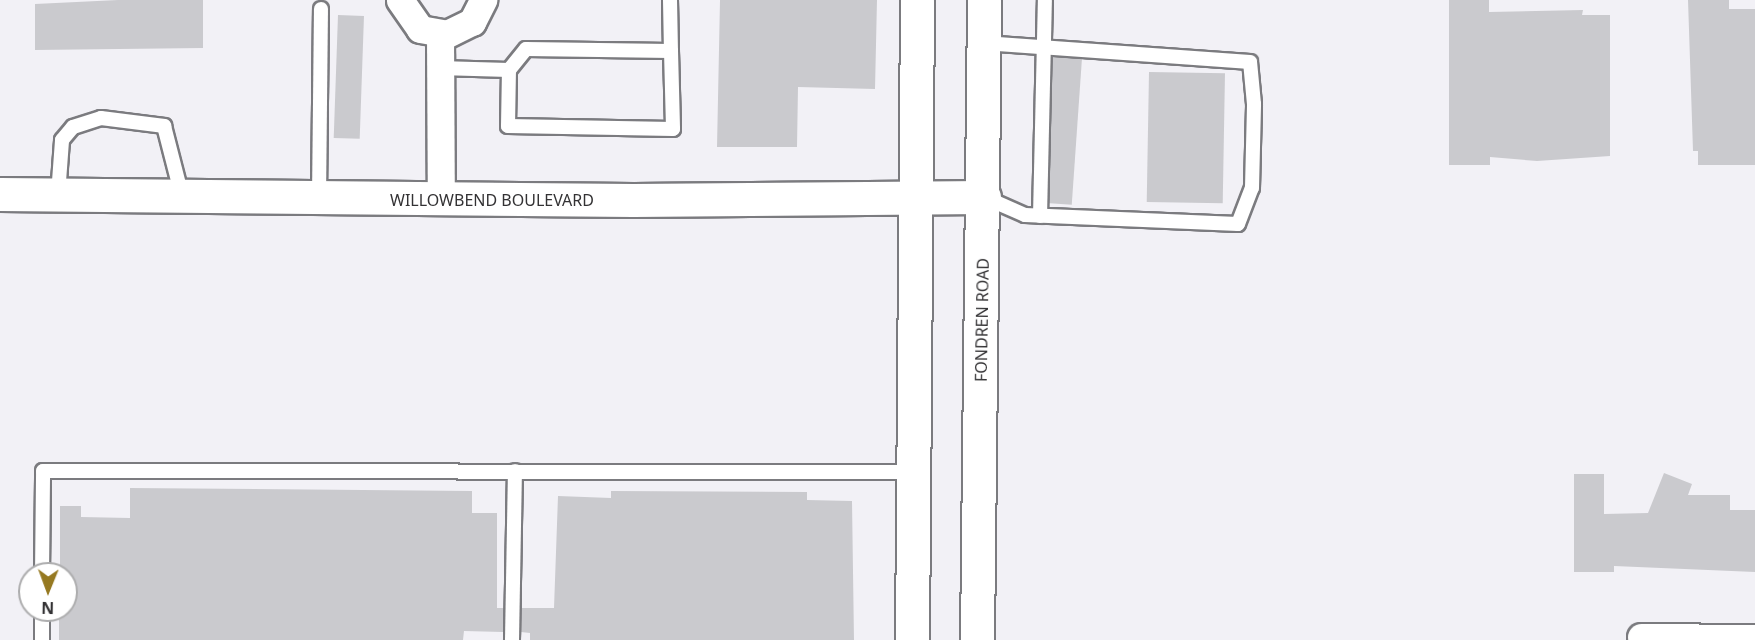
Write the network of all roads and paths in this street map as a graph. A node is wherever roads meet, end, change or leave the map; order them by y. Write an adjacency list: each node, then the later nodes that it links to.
1 (400, 0): 8 (street)
2 (483, 0): 8 (street)
3 (670, 0): 11 (lane)
4 (917, 0): 17 (main road)
5 (984, 0): 9 (main road, FONDREN ROAD)
6 (1045, 0): 10 (lane)
7 (321, 9): 19 (lane)
8 (440, 34): 12 (street)
9 (984, 43): 10 (lane); 18 (main road, FONDREN ROAD)
10 (1044, 44): 21 (lane); 21 (lane)
11 (671, 51): 13 (lane); 13 (lane)
12 (439, 68): 13 (lane); 20 (street)
13 (509, 70)
14 (0, 194): 15 (main road, WILLOWBEND BOULEVARD)
15 (58, 195): 16 (main road, WILLOWBEND BOULEVARD); 16 (lane)
16 (182, 196): 19 (main road, WILLOWBEND BOULEVARD)
17 (917, 196): 18 (main road, WILLOWBEND BOULEVARD); 20 (main road, WILLOWBEND BOULEVARD); 23 (main road)
18 (984, 197): 21 (lane); 31 (main road, FONDREN ROAD)
19 (319, 198): 20 (main road, WILLOWBEND BOULEVARD)
20 (441, 200)
21 (1040, 216)
22 (515, 471): 23 (lane); 24 (lane); 29 (lane)
23 (914, 472): 30 (main road)
24 (42, 562)
25 (42, 622): 28 (lane)
26 (1641, 637): 27 (street)
27 (1755, 638)
28 (42, 640)
29 (512, 640)
30 (912, 640)
31 (978, 640)

